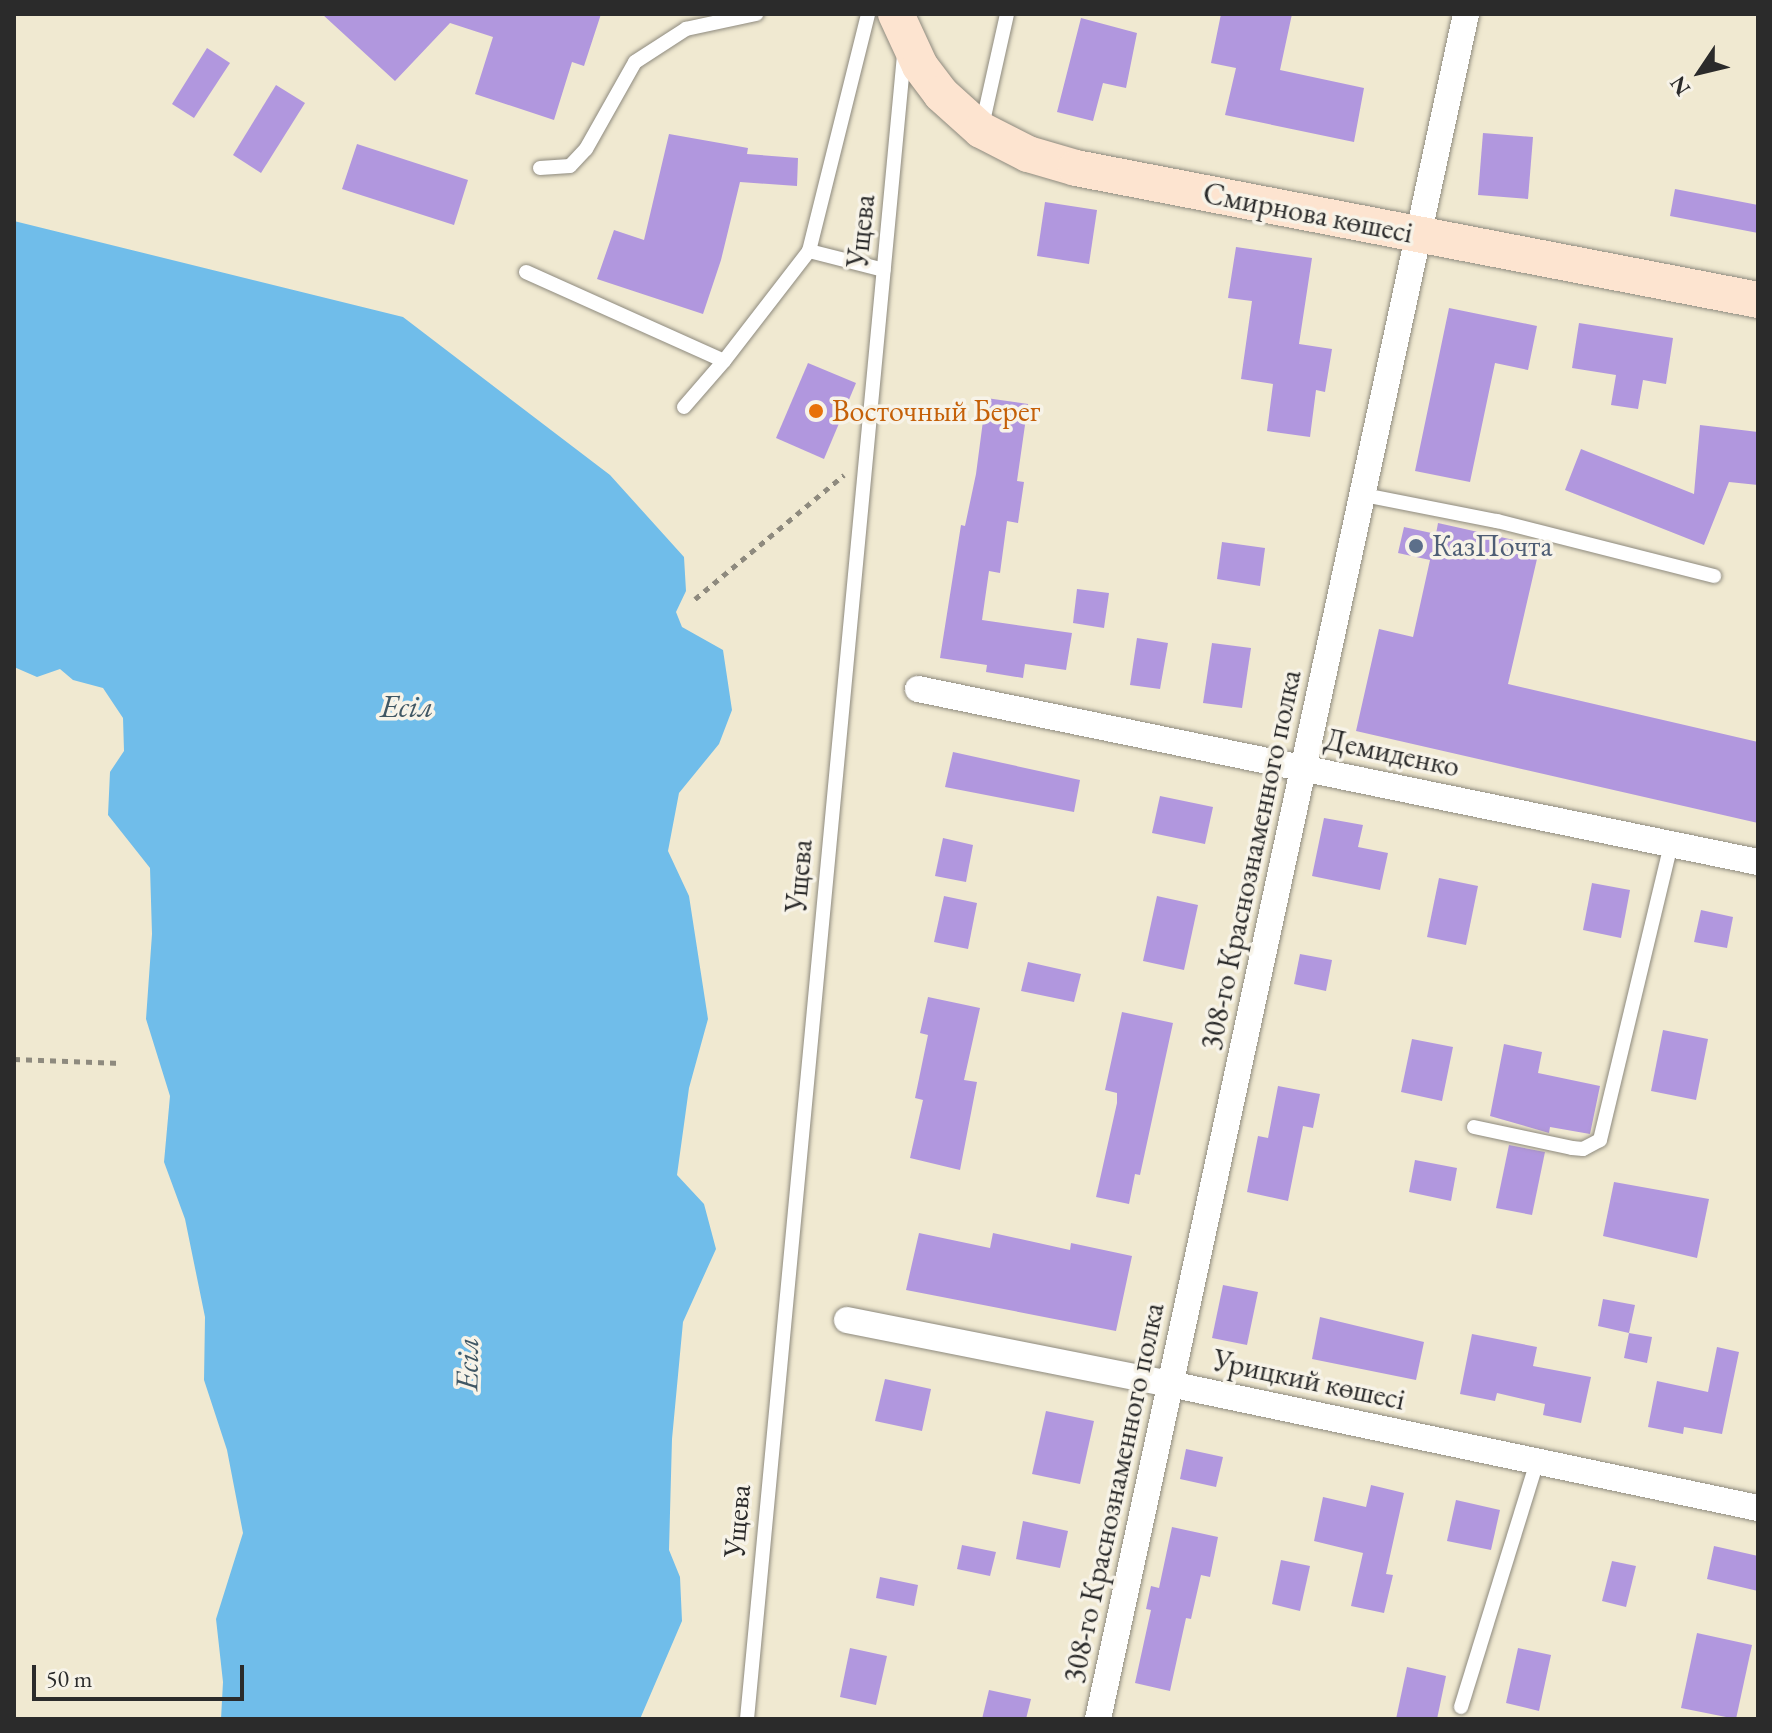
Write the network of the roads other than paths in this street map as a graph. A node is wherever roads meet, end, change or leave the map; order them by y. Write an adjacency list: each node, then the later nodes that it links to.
1 (756, 14): 7 (lane)
2 (868, 14): 9 (lane)
3 (1007, 14): 6 (lane)
4 (1466, 14): 8 (street, 308-го Краснознаменного полка)
5 (901, 26): 6 (street, Смирнова көшесі); 10 (lane, Ущева)
6 (981, 130): 8 (street, Смирнова көшесі)
7 (540, 168)
8 (1418, 234): 12 (street, Смирнова көшесі); 15 (street, 308-го Краснознаменного полка)
9 (809, 251): 10 (lane); 13 (lane)
10 (884, 270): 27 (lane, Ущева)
11 (526, 272): 13 (lane)
12 (1758, 300)
13 (724, 361): 14 (lane)
14 (684, 407)
15 (1364, 495): 16 (lane); 18 (street, 308-го Краснознаменного полка)
16 (1714, 576)
17 (918, 689): 18 (street, Демиденко)
18 (1303, 767): 19 (street, Демиденко); 23 (street, 308-го Краснознаменного полка)
19 (1671, 844): 20 (street, Демиденко); 21 (lane)
20 (1758, 862)
21 (1474, 1127)
22 (847, 1320): 23 (street, Урицкий көшесі)
23 (1170, 1384): 24 (street, Урицкий көшесі); 28 (street, 308-го Краснознаменного полка)
24 (1537, 1461): 25 (street, Урицкий көшесі); 26 (lane)
25 (1758, 1508)
26 (1461, 1707)
27 (747, 1719)
28 (1098, 1719)

